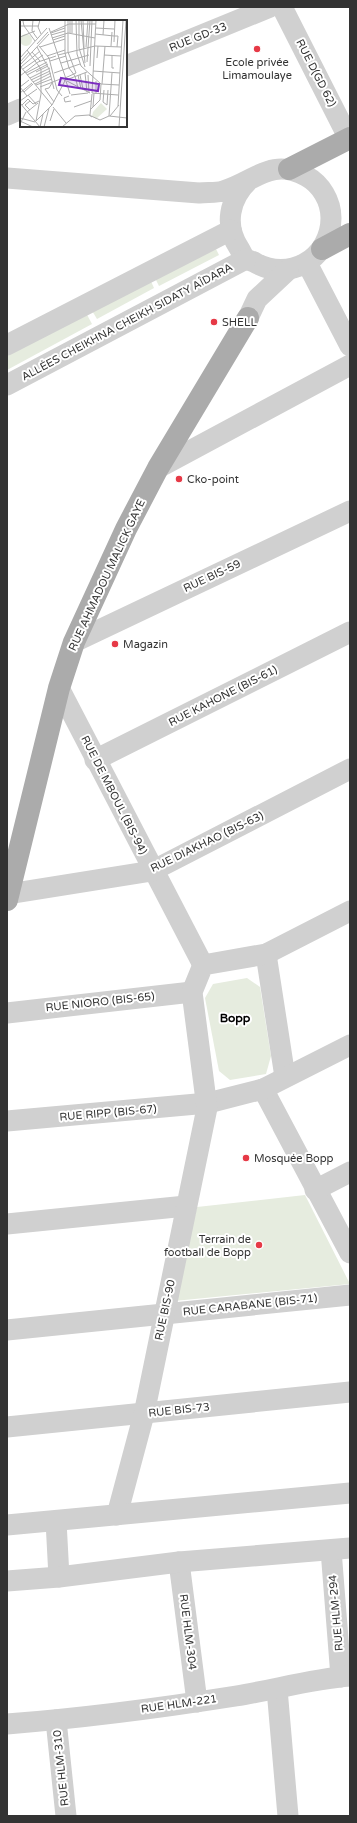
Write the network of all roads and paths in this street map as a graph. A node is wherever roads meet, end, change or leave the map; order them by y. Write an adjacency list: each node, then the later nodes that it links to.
1 (270, 7): 3 (street, RUE GD-33)
2 (282, 7): 6 (street, RUE D(GD 62))
3 (127, 66)
4 (20, 110): 5 (street)
5 (7, 115)
6 (350, 139): 7 (main road)
7 (289, 169): 9 (street); 13 (street)
8 (7, 178): 10 (street)
9 (249, 180): 10 (street); 11 (street)
10 (199, 192): 11 (street)
11 (231, 222): 14 (street); 18 (street)
12 (350, 234): 13 (main road)
13 (314, 256): 15 (street); 17 (street)
14 (248, 260): 15 (street); 16 (street); 20 (street, ALLÉES CHEIKHNA CHEIKH SIDATY AÎDARA)
15 (288, 270): 16 (street)
16 (248, 318): 21 (main road, RUE AHMADOU MALICK GAYE)
17 (349, 341)
18 (7, 345)
19 (350, 365): 21 (street)
20 (7, 385)
21 (158, 468): 24 (main road, RUE AHMADOU MALICK GAYE)
22 (350, 511): 24 (street, RUE BIS-59)
23 (350, 632): 26 (street, RUE KAHONE (BIS-61))
24 (74, 642): 25 (main road, RUE AHMADOU MALICK GAYE)
25 (59, 688): 26 (street, RUE DE MBOUL (BIS-94)); 29 (main road, RUE AHMADOU MALICK GAYE)
26 (96, 760): 28 (street, RUE DE MBOUL (BIS-94))
27 (350, 770): 28 (street, RUE DIAKHAO (BIS-63))
28 (152, 871): 29 (street, RUE DIAKHAO (BIS-63)); 32 (street, RUE DE MBOUL (BIS-94))
29 (8, 897)
30 (350, 911): 31 (street)
31 (266, 954): 32 (street); 36 (street)
32 (203, 965): 33 (street)
33 (192, 992): 34 (street, RUE NIORO (BIS-65)); 38 (street)
34 (7, 1013)
35 (350, 1045): 36 (street)
36 (285, 1077): 37 (street, RUE RIPP (BIS-67))
37 (263, 1089): 38 (street, RUE RIPP (BIS-67)); 41 (street)
38 (208, 1104): 39 (street, RUE RIPP (BIS-67)); 42 (street, RUE BIS-90)
39 (7, 1121)
40 (350, 1172): 41 (street)
41 (316, 1190): 44 (street)
42 (186, 1206): 43 (street); 46 (street, RUE BIS-90)
43 (7, 1224)
44 (350, 1253)
45 (350, 1295): 46 (street, RUE CARABANE (BIS-71))
46 (165, 1313): 47 (street, RUE CARABANE (BIS-71)); 49 (street, RUE BIS-90)
47 (7, 1330)
48 (350, 1392): 49 (street, RUE BIS-73)
49 (144, 1414): 50 (street, RUE BIS-73); 52 (street, RUE BIS-90)
50 (7, 1427)
51 (350, 1493): 52 (street)
52 (117, 1515): 53 (street)
53 (56, 1521): 54 (street); 57 (street)
54 (7, 1525)
55 (340, 1549): 56 (street); 59 (street, RUE HLM-294)
56 (179, 1562): 57 (street); 61 (street, RUE HLM-304)
57 (59, 1577): 58 (street)
58 (7, 1581)
59 (346, 1676): 60 (street, RUE HLM-221)
60 (277, 1690): 61 (street, RUE HLM-221); 65 (street)
61 (197, 1702): 62 (street, RUE HLM-221)
62 (56, 1720): 63 (street, RUE HLM-221); 64 (street, RUE HLM-310)
63 (7, 1724)
64 (66, 1816)
65 (288, 1816)

